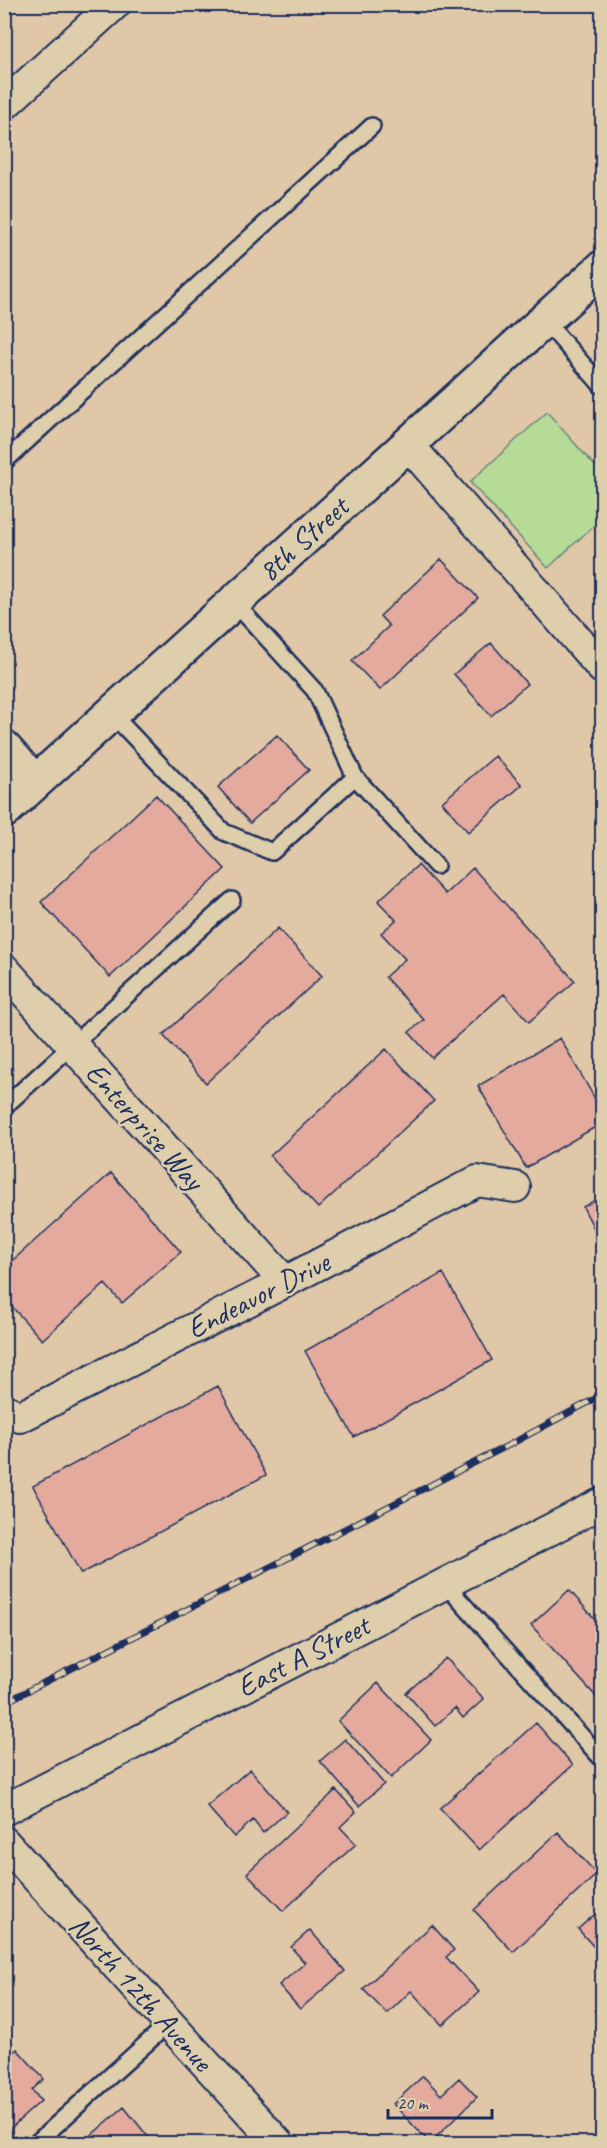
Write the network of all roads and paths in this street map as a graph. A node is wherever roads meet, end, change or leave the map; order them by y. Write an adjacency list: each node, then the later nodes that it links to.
1 (116, 4): 2 (street)
2 (4, 105)
3 (372, 126): 8 (lane)
4 (603, 268): 5 (street, 8th Street)
5 (544, 320): 6 (lane); 7 (street, 8th Street)
6 (603, 386)
7 (408, 444): 9 (street, 8th Street); 10 (street)
8 (4, 462)
9 (234, 602): 11 (street, 8th Street); 13 (lane)
10 (603, 668)
11 (112, 714): 13 (lane); 14 (street, 8th Street)
12 (4, 745): 14 (street)
13 (355, 777): 16 (lane)
14 (37, 782): 15 (street, 8th Street)
15 (4, 811)
16 (436, 866)
17 (232, 900): 19 (lane)
18 (4, 969): 19 (street, Enterprise Way)
19 (72, 1045): 20 (lane); 22 (street, Enterprise Way)
20 (4, 1107)
21 (514, 1187): 22 (street, Endeavor Drive)
22 (285, 1282): 23 (street, Endeavor Drive)
23 (4, 1409)
24 (603, 1503): 25 (street, East A Street)
25 (445, 1584): 26 (lane); 27 (street, East A Street)
26 (603, 1759)
27 (4, 1810)
28 (4, 1842): 29 (street, North 12th Avenue)
29 (168, 2023): 30 (street, North 12th Avenue); 31 (lane)
30 (275, 2142)
31 (35, 2144)

